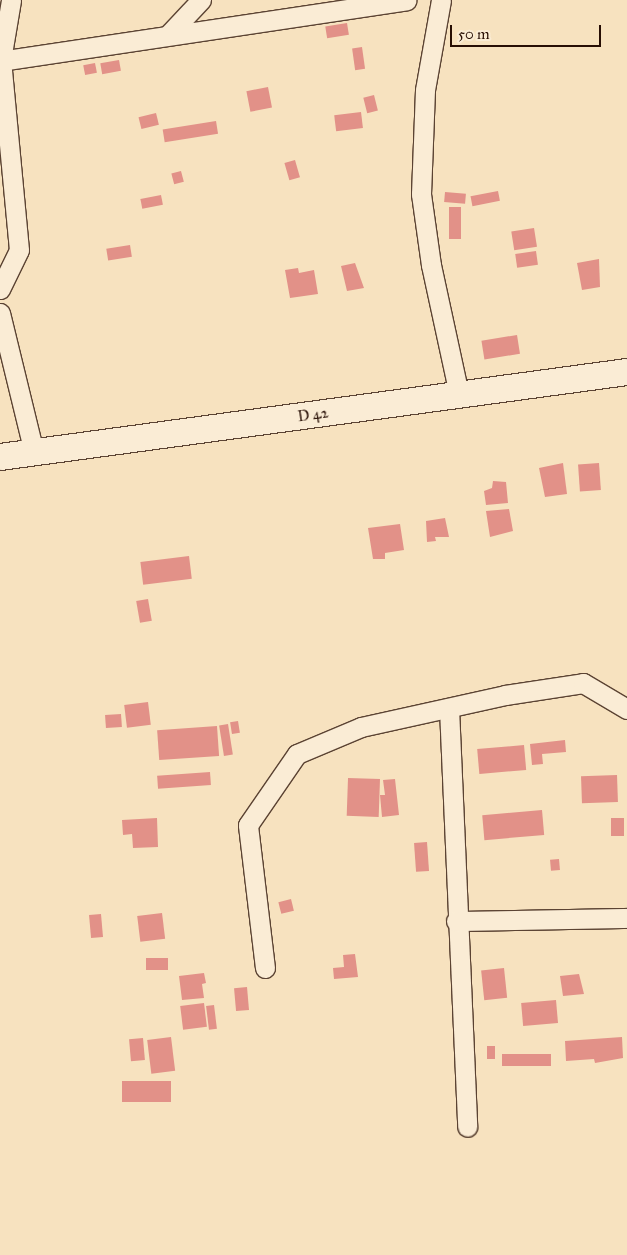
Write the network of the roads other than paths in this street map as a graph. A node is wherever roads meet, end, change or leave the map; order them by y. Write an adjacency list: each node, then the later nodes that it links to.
1 (11, 0): 6 (street)
2 (201, 0): 5 (street)
3 (406, 0): 5 (street)
4 (441, 0): 12 (street)
5 (168, 35): 6 (street)
6 (1, 61): 7 (street)
7 (19, 250): 8 (street); 9 (street)
8 (0, 252)
9 (0, 289)
10 (0, 313): 13 (street)
11 (627, 372): 12 (street, D 42 / D 42)
12 (459, 395): 13 (street, D 42 / D 42)
13 (34, 453): 14 (street, D 42 / D 42)
14 (0, 458)
15 (449, 708): 16 (street); 18 (street); 19 (street)
16 (627, 708)
17 (627, 918): 18 (street)
18 (456, 921): 20 (street)
19 (265, 968)
20 (467, 1127)

